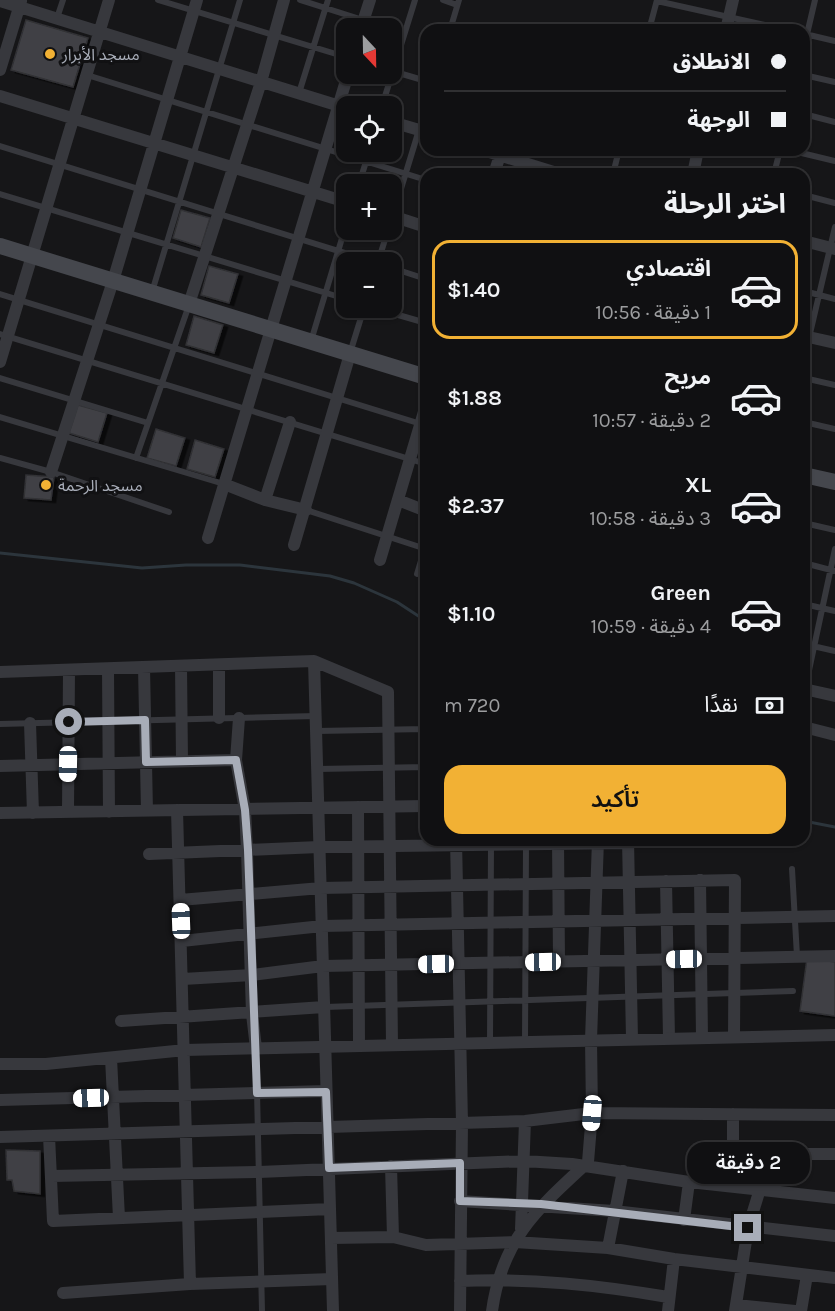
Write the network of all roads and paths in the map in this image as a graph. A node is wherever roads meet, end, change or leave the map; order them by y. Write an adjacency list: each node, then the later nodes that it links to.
1 (63, 0): 22 (lane)
2 (109, 0): 29 (street)
3 (158, 0): 17 (lane)
4 (240, 0): 23 (lane)
5 (284, 0): 30 (street)
6 (300, 0): 18 (lane)
7 (327, 0): 18 (lane)
8 (370, 0): 21 (street)
9 (415, 0): 32 (lane)
10 (443, 0): 15 (lane)
11 (733, 0): 19 (street)
12 (815, 0): 28 (lane)
13 (0, 1): 16 (street)
14 (657, 1): 19 (lane); 25 (lane)
15 (458, 2): 24 (lane)
16 (20, 3): 22 (street); 35 (street)
17 (195, 5): 23 (lane); 37 (street)
18 (325, 8): 20 (lane); 34 (lane)
19 (729, 17): 26 (street); 27 (lane)
20 (347, 18)
21 (365, 18)
22 (57, 19): 29 (street)
23 (233, 23): 30 (lane); 38 (lane)
24 (452, 24)
25 (651, 24)
26 (727, 24)
27 (760, 24)
28 (808, 24)
29 (99, 32): 37 (street); 41 (street)
30 (274, 35): 34 (lane); 44 (street)
31 (810, 35): 33 (lane)
32 (402, 40)
33 (835, 40)
34 (313, 47): 36 (lane); 46 (lane)
35 (3, 50): 39 (street)
36 (336, 54)
37 (180, 56): 38 (street); 48 (street)
38 (219, 69): 44 (street); 50 (lane)
39 (0, 70)
40 (402, 74): 43 (lane)
41 (87, 75): 48 (lane); 52 (street)
42 (810, 76): 45 (lane)
43 (420, 79)
44 (261, 82): 46 (street); 55 (street)
45 (835, 82)
46 (299, 93): 49 (street)
47 (0, 96): 52 (street)
48 (167, 100): 50 (lane); 59 (street)
49 (336, 105)
50 (206, 112): 55 (lane); 63 (lane)
51 (810, 116): 54 (lane)
52 (73, 118): 59 (street); 68 (street)
53 (336, 122): 61 (street)
54 (835, 122)
55 (247, 124): 61 (lane); 69 (street)
56 (402, 125): 57 (street)
57 (420, 130)
58 (420, 136): 71 (lane)
59 (154, 143): 63 (street); 74 (street)
60 (0, 146): 68 (lane)
61 (325, 149): 62 (lane); 75 (street)
62 (336, 152)
63 (193, 155): 69 (street); 79 (lane)
64 (810, 155): 66 (lane)
65 (502, 156): 70 (street)
66 (835, 161)
67 (369, 162): 71 (lane)
68 (60, 165): 74 (lane); 81 (street)
69 (233, 168): 75 (street); 82 (street)
70 (531, 168)
71 (405, 174): 72 (lane); 73 (lane)
72 (420, 178)
73 (402, 184)
74 (140, 190): 79 (lane); 86 (street)
75 (312, 192): 78 (street); 87 (street)
76 (0, 194): 81 (lane)
77 (810, 197): 80 (lane)
78 (336, 199)
79 (179, 202): 82 (lane); 90 (lane)
80 (835, 203)
81 (46, 208): 86 (lane); 94 (street)
82 (218, 214): 87 (lane); 95 (street)
83 (402, 220): 84 (street)
84 (420, 225)
85 (835, 227): 92 (lane)
86 (128, 232): 90 (lane); 99 (street)
87 (298, 239): 93 (lane); 100 (street)
88 (342, 240): 93 (lane)
89 (810, 242): 92 (street)
90 (166, 244): 95 (lane); 101 (lane)
91 (0, 246): 94 (street)
92 (833, 248): 105 (lane)
93 (339, 252)
94 (32, 256): 99 (street); 108 (street)
95 (205, 256): 100 (lane); 109 (street)
96 (336, 261): 102 (lane)
97 (402, 271): 98 (lane)
98 (420, 277)
99 (113, 281): 101 (street); 113 (street)
100 (286, 281): 102 (lane); 115 (street)
101 (152, 293): 109 (street)
102 (326, 293): 106 (lane); 118 (lane)
103 (810, 293): 105 (lane)
104 (0, 294): 108 (lane)
105 (819, 295): 107 (lane); 114 (lane)
106 (336, 296)
107 (835, 299)
108 (19, 300): 113 (lane); 116 (street)
109 (189, 304): 115 (street); 120 (lane)
110 (402, 316): 112 (lane)
111 (361, 318): 121 (lane)
112 (420, 321)
113 (98, 326): 120 (lane); 122 (street)
114 (810, 326)
115 (271, 330): 118 (street); 124 (street)
116 (4, 335): 122 (lane); 123 (street)
117 (810, 337): 119 (street)
118 (311, 342): 121 (street)
119 (835, 342)
120 (174, 349): 124 (lane); 128 (lane)
121 (350, 354): 125 (street); 130 (street)
122 (87, 361): 128 (lane); 131 (street)
123 (0, 362)
124 (257, 374): 130 (lane); 132 (street)
125 (420, 375)
126 (0, 378): 131 (lane)
127 (810, 379): 129 (lane)
128 (162, 383): 132 (lane); 135 (lane)
129 (835, 385)
130 (338, 399): 136 (lane); 140 (street)
131 (74, 400): 135 (lane); 141 (street)
132 (247, 409): 134 (lane); 149 (street)
133 (0, 417): 141 (lane)
134 (290, 422): 140 (lane); 150 (street)
135 (148, 423): 143 (lane)
136 (420, 423)
137 (810, 423): 138 (lane)
138 (835, 429)
139 (420, 432): 144 (street)
140 (328, 434): 144 (lane); 153 (street)
141 (63, 436): 143 (lane); 146 (street)
142 (0, 458): 146 (lane)
143 (136, 458): 149 (lane)
144 (410, 459): 145 (lane); 151 (street)
145 (420, 462)
146 (51, 472): 154 (lane)
147 (810, 476): 148 (street)
148 (835, 482)
149 (224, 484): 150 (street); 158 (street)
150 (265, 500): 153 (street)
151 (398, 500): 152 (street); 157 (street)
152 (420, 509)
153 (306, 510): 157 (lane); 159 (street)
154 (169, 512)
155 (810, 524): 156 (lane)
156 (835, 530)
157 (387, 536): 160 (lane); 162 (street)
158 (208, 538)
159 (294, 545)
160 (420, 545)
161 (835, 549): 165 (lane)
162 (380, 560)
163 (810, 564): 165 (lane)
164 (420, 565): 166 (lane)
165 (833, 570): 168 (lane)
166 (417, 574)
167 (810, 605): 168 (lane)
168 (822, 608): 169 (lane); 171 (lane)
169 (835, 611)
170 (810, 646): 171 (lane)
171 (814, 647): 172 (lane); 174 (lane)
172 (835, 651)
173 (314, 661): 175 (street); 183 (street); 194 (street)
174 (810, 664)
175 (219, 665): 176 (street); 184 (street)
176 (181, 666): 177 (street); 186 (street)
177 (144, 668): 178 (street); 187 (street)
178 (108, 669): 179 (street); 188 (street)
179 (69, 670): 180 (street); 189 (street)
180 (0, 672)
181 (810, 691): 182 (street)
182 (835, 696)
183 (316, 716): 185 (lane); 195 (street)
184 (219, 718): 185 (lane); 186 (lane)
185 (239, 718): 197 (street)
186 (182, 719): 187 (lane); 198 (street)
187 (145, 720): 188 (lane); 199 (street)
188 (108, 721): 189 (lane); 200 (street)
189 (69, 722): 190 (lane); 201 (street)
190 (30, 723): 191 (lane); 203 (street)
191 (0, 724)
192 (420, 729): 194 (lane)
193 (810, 729): 196 (street)
194 (389, 730): 195 (lane); 205 (street)
195 (316, 731): 206 (street)
196 (835, 735)
197 (236, 760): 198 (street); 212 (street)
198 (182, 761): 199 (street)
199 (146, 762): 200 (street); 213 (street)
200 (108, 763): 201 (street); 215 (street)
201 (68, 764): 203 (street); 214 (street)
202 (0, 765): 203 (street)
203 (31, 765): 217 (street)
204 (420, 767): 205 (lane)
205 (389, 768): 206 (lane); 209 (street)
206 (317, 769): 210 (street)
207 (420, 806): 209 (street)
208 (358, 807): 209 (street); 210 (street); 226 (street)
209 (389, 807): 219 (street)
210 (318, 808): 212 (street); 227 (street)
211 (177, 810): 212 (street); 213 (street); 229 (street)
212 (245, 810): 228 (street)
213 (147, 811): 215 (street)
214 (68, 812): 215 (street); 217 (street)
215 (109, 812)
216 (0, 813): 217 (street)
217 (33, 813)
218 (420, 845): 219 (street)
219 (390, 846): 226 (street); 241 (street)
220 (457, 846): 238 (street)
221 (491, 846): 239 (lane)
222 (526, 846): 237 (lane)
223 (558, 846): 236 (street)
224 (598, 846): 234 (street)
225 (628, 846): 235 (street)
226 (358, 847): 227 (street); 240 (street)
227 (319, 848): 228 (street); 242 (street)
228 (248, 850): 229 (street); 243 (street)
229 (178, 853): 230 (street); 244 (street)
230 (149, 854)
231 (792, 869): 246 (lane)
232 (700, 880): 233 (street); 247 (street); 248 (street)
233 (666, 881): 235 (street); 249 (street)
234 (596, 882): 235 (street); 236 (street); 252 (street)
235 (629, 882): 250 (street)
236 (559, 883): 237 (street); 251 (street)
237 (526, 884): 239 (street); 254 (lane)
238 (458, 885): 239 (street); 241 (street); 255 (street)
239 (491, 885): 253 (lane)
240 (358, 887): 241 (street); 242 (street); 256 (street)
241 (390, 887): 257 (street)
242 (321, 888): 243 (street); 258 (street)
243 (249, 896): 244 (street); 259 (street)
244 (180, 900): 260 (street)
245 (835, 916): 246 (street)
246 (795, 917): 248 (street); 261 (lane)
247 (700, 918): 248 (street); 249 (street); 263 (street)
248 (735, 918): 264 (street)
249 (667, 919): 250 (street); 265 (street)
250 (630, 920): 252 (street); 266 (street)
251 (559, 921): 252 (street); 254 (street); 267 (street)
252 (595, 921): 268 (street)
253 (491, 922): 254 (street); 255 (street); 271 (lane)
254 (526, 922): 269 (lane)
255 (458, 923): 257 (street); 270 (street)
256 (358, 925): 257 (street); 258 (street); 272 (street)
257 (391, 925): 273 (street)
258 (322, 926): 259 (street); 274 (street)
259 (251, 935): 260 (street); 275 (street)
260 (182, 941): 276 (street)
261 (797, 956): 262 (street); 264 (street)
262 (835, 956)
263 (701, 958): 264 (street); 265 (street); 279 (street)
264 (735, 958): 278 (street)
265 (668, 959): 266 (street); 280 (street)
266 (630, 960): 268 (street); 281 (street)
267 (560, 961): 268 (street); 269 (street)
268 (594, 961): 282 (street)
269 (526, 962): 271 (street); 283 (lane)
270 (459, 963): 271 (street); 273 (street); 285 (street)
271 (491, 963): 284 (lane)
272 (359, 965): 273 (street); 274 (street); 287 (street)
273 (391, 965): 286 (street)
274 (323, 966): 275 (street); 288 (street)
275 (252, 975): 276 (street); 289 (street)
276 (183, 979): 290 (street)
277 (793, 991): 278 (lane)
278 (735, 993): 279 (lane); 293 (street)
279 (701, 994): 280 (lane); 295 (street)
280 (668, 995): 281 (lane); 294 (street)
281 (631, 996): 282 (lane); 296 (street)
282 (593, 998): 283 (lane); 297 (street)
283 (525, 1000): 284 (lane); 299 (lane)
284 (490, 1001): 285 (lane); 298 (lane)
285 (460, 1002): 286 (lane); 300 (street)
286 (392, 1004): 287 (lane); 301 (street)
287 (359, 1005): 288 (lane); 303 (street)
288 (324, 1007): 289 (street); 302 (street)
289 (252, 1014): 290 (street); 304 (street)
290 (184, 1016): 291 (street); 305 (street)
291 (121, 1021)
292 (835, 1035): 293 (street)
293 (734, 1037): 295 (street)
294 (669, 1038): 295 (street); 296 (street)
295 (702, 1038)
296 (632, 1039): 297 (street)
297 (591, 1040): 299 (street); 313 (street)
298 (490, 1042): 299 (street); 300 (street)
299 (525, 1042)
300 (458, 1043): 301 (street); 317 (street)
301 (392, 1045): 303 (street)
302 (325, 1046): 303 (street); 304 (street); 308 (street)
303 (359, 1046)
304 (256, 1048): 305 (street); 309 (lane)
305 (186, 1050): 306 (street); 310 (street)
306 (111, 1058): 307 (street); 311 (street)
307 (0, 1064)
308 (326, 1092): 309 (street); 318 (street)
309 (257, 1093): 310 (street); 319 (lane)
310 (186, 1095): 311 (street); 320 (street)
311 (113, 1097): 312 (street); 321 (street)
312 (0, 1100)
313 (592, 1113): 314 (street); 316 (street); 328 (street)
314 (733, 1114): 315 (street); 337 (street)
315 (835, 1115)
316 (525, 1121): 317 (street); 326 (street)
317 (462, 1123): 318 (street); 327 (street)
318 (327, 1126): 319 (street); 330 (street)
319 (258, 1129): 320 (street); 333 (lane)
320 (187, 1131): 321 (street); 332 (street)
321 (115, 1133): 322 (street); 334 (street)
322 (49, 1136): 323 (street); 335 (street)
323 (0, 1137)
324 (795, 1154): 325 (street)
325 (835, 1154)
326 (524, 1161): 327 (street); 328 (street); 342 (street)
327 (460, 1163): 329 (street); 340 (street)
328 (584, 1165): 331 (street); 341 (street)
329 (391, 1166): 330 (street); 352 (street)
330 (329, 1168): 333 (street); 343 (street)
331 (623, 1171): 336 (street); 344 (street)
332 (188, 1172): 333 (street); 334 (street); 346 (street)
333 (259, 1172): 345 (lane)
334 (117, 1174): 335 (street); 347 (street)
335 (52, 1176): 347 (street)
336 (689, 1182): 337 (street); 348 (street)
337 (733, 1185): 338 (street)
338 (760, 1189): 339 (street); 349 (street)
339 (835, 1198)
340 (460, 1201): 342 (street); 355 (street)
341 (541, 1204): 342 (street); 344 (street); 350 (street)
342 (522, 1205): 350 (street)
343 (330, 1209): 345 (street); 353 (street)
344 (614, 1211): 348 (street); 356 (street)
345 (260, 1212): 346 (street); 363 (lane)
346 (190, 1215): 347 (street); 365 (street)
347 (119, 1218)
348 (684, 1220): 349 (street)
349 (748, 1228): 351 (street); 358 (street)
350 (521, 1229): 354 (street)
351 (835, 1236)
352 (393, 1237): 353 (street); 355 (street)
353 (331, 1238): 361 (street)
354 (515, 1242): 355 (street); 356 (street); 362 (street)
355 (460, 1243): 364 (street)
356 (608, 1248): 357 (street)
357 (674, 1259): 358 (street); 367 (street)
358 (742, 1267): 359 (street); 368 (street)
359 (807, 1275): 360 (street); 375 (street)
360 (835, 1278)
361 (332, 1279): 363 (street); 370 (street)
362 (496, 1280): 364 (street); 367 (street); 372 (street)
363 (262, 1281): 365 (street); 369 (lane)
364 (460, 1281): 371 (street)
365 (190, 1284): 366 (street)
366 (63, 1293)
367 (668, 1297): 373 (street)
368 (736, 1308): 374 (street)
369 (262, 1311)
370 (333, 1311)
371 (460, 1311)
372 (492, 1311)
373 (668, 1311)
374 (795, 1311)
375 (801, 1311)

